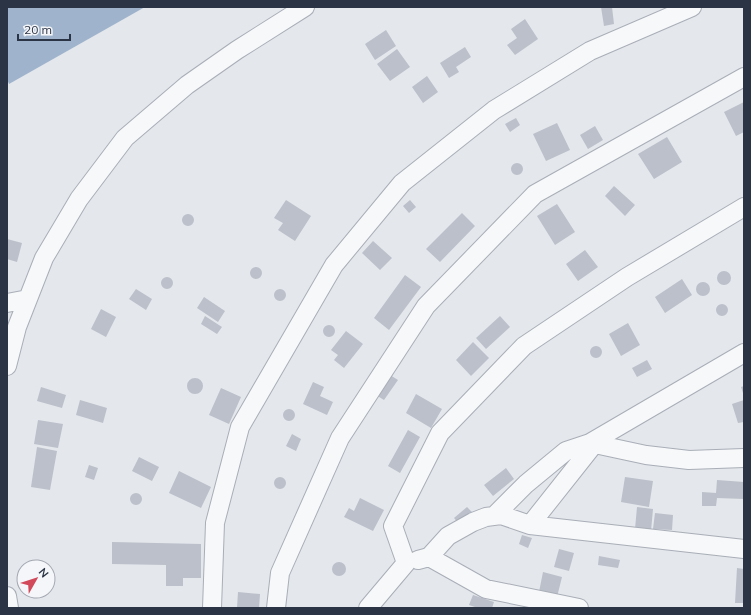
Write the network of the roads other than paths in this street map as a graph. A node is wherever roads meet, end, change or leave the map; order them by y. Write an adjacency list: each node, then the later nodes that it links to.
1 (305, 7): 5 (street)
2 (692, 7): 18 (street)
3 (744, 77): 19 (street)
4 (744, 207): 15 (street)
5 (28, 299): 6 (street); 8 (street)
6 (7, 303)
7 (744, 353): 9 (street)
8 (7, 366)
9 (590, 443): 10 (street); 11 (street); 12 (street)
10 (744, 458)
11 (494, 516): 12 (street); 14 (street)
12 (530, 525): 13 (street)
13 (744, 549)
14 (429, 557): 15 (street); 21 (street)
15 (406, 563): 20 (street)
16 (7, 596): 17 (street)
17 (9, 608)
18 (212, 608)
19 (276, 608)
20 (368, 608)
21 (579, 608)

